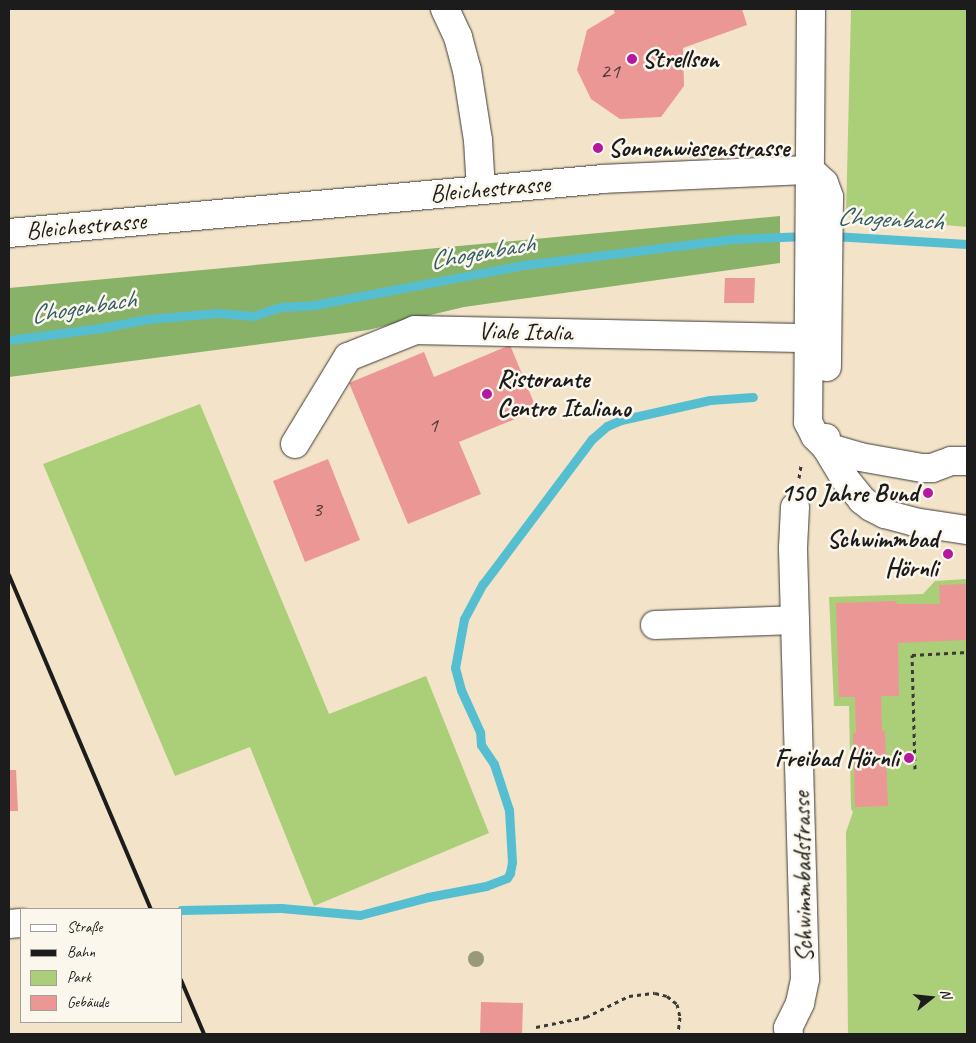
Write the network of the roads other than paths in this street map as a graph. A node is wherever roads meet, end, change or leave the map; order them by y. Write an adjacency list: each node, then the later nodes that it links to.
1 (445, 9): 4 (street)
2 (811, 9): 3 (street)
3 (810, 170): 4 (street, Bleichestrasse); 6 (street)
4 (481, 190): 5 (street, Bleichestrasse)
5 (9, 233)
6 (819, 254): 7 (street); 9 (street)
7 (808, 338): 8 (street, Viale Italia); 9 (street)
8 (295, 444)
9 (826, 447): 10 (street); 12 (street)
10 (967, 460)
11 (795, 506): 13 (street, Schwimmbadstrasse)
12 (967, 530)
13 (795, 620): 14 (street); 15 (street, Schwimmbadstrasse)
14 (655, 625)
15 (788, 1034)

